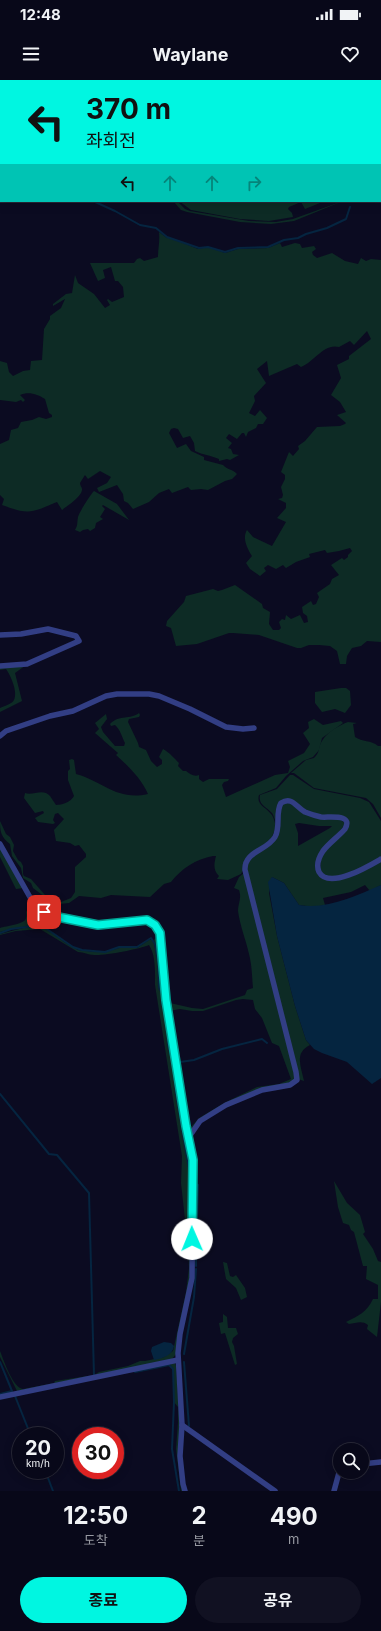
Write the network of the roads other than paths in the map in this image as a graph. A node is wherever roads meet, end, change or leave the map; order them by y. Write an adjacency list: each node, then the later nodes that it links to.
1 (0, 635): 2 (street)
2 (0, 666)
3 (254, 728): 4 (street)
4 (0, 736)
5 (0, 844): 7 (street)
6 (381, 859): 7 (street)
7 (189, 1137): 8 (street)
8 (178, 1360): 9 (street); 10 (street)
9 (0, 1397)
10 (182, 1425): 14 (street); 15 (street)
11 (381, 1462): 12 (street)
12 (369, 1463)
13 (337, 1479): 16 (street)
14 (185, 1491)
15 (276, 1491)
16 (334, 1491)

